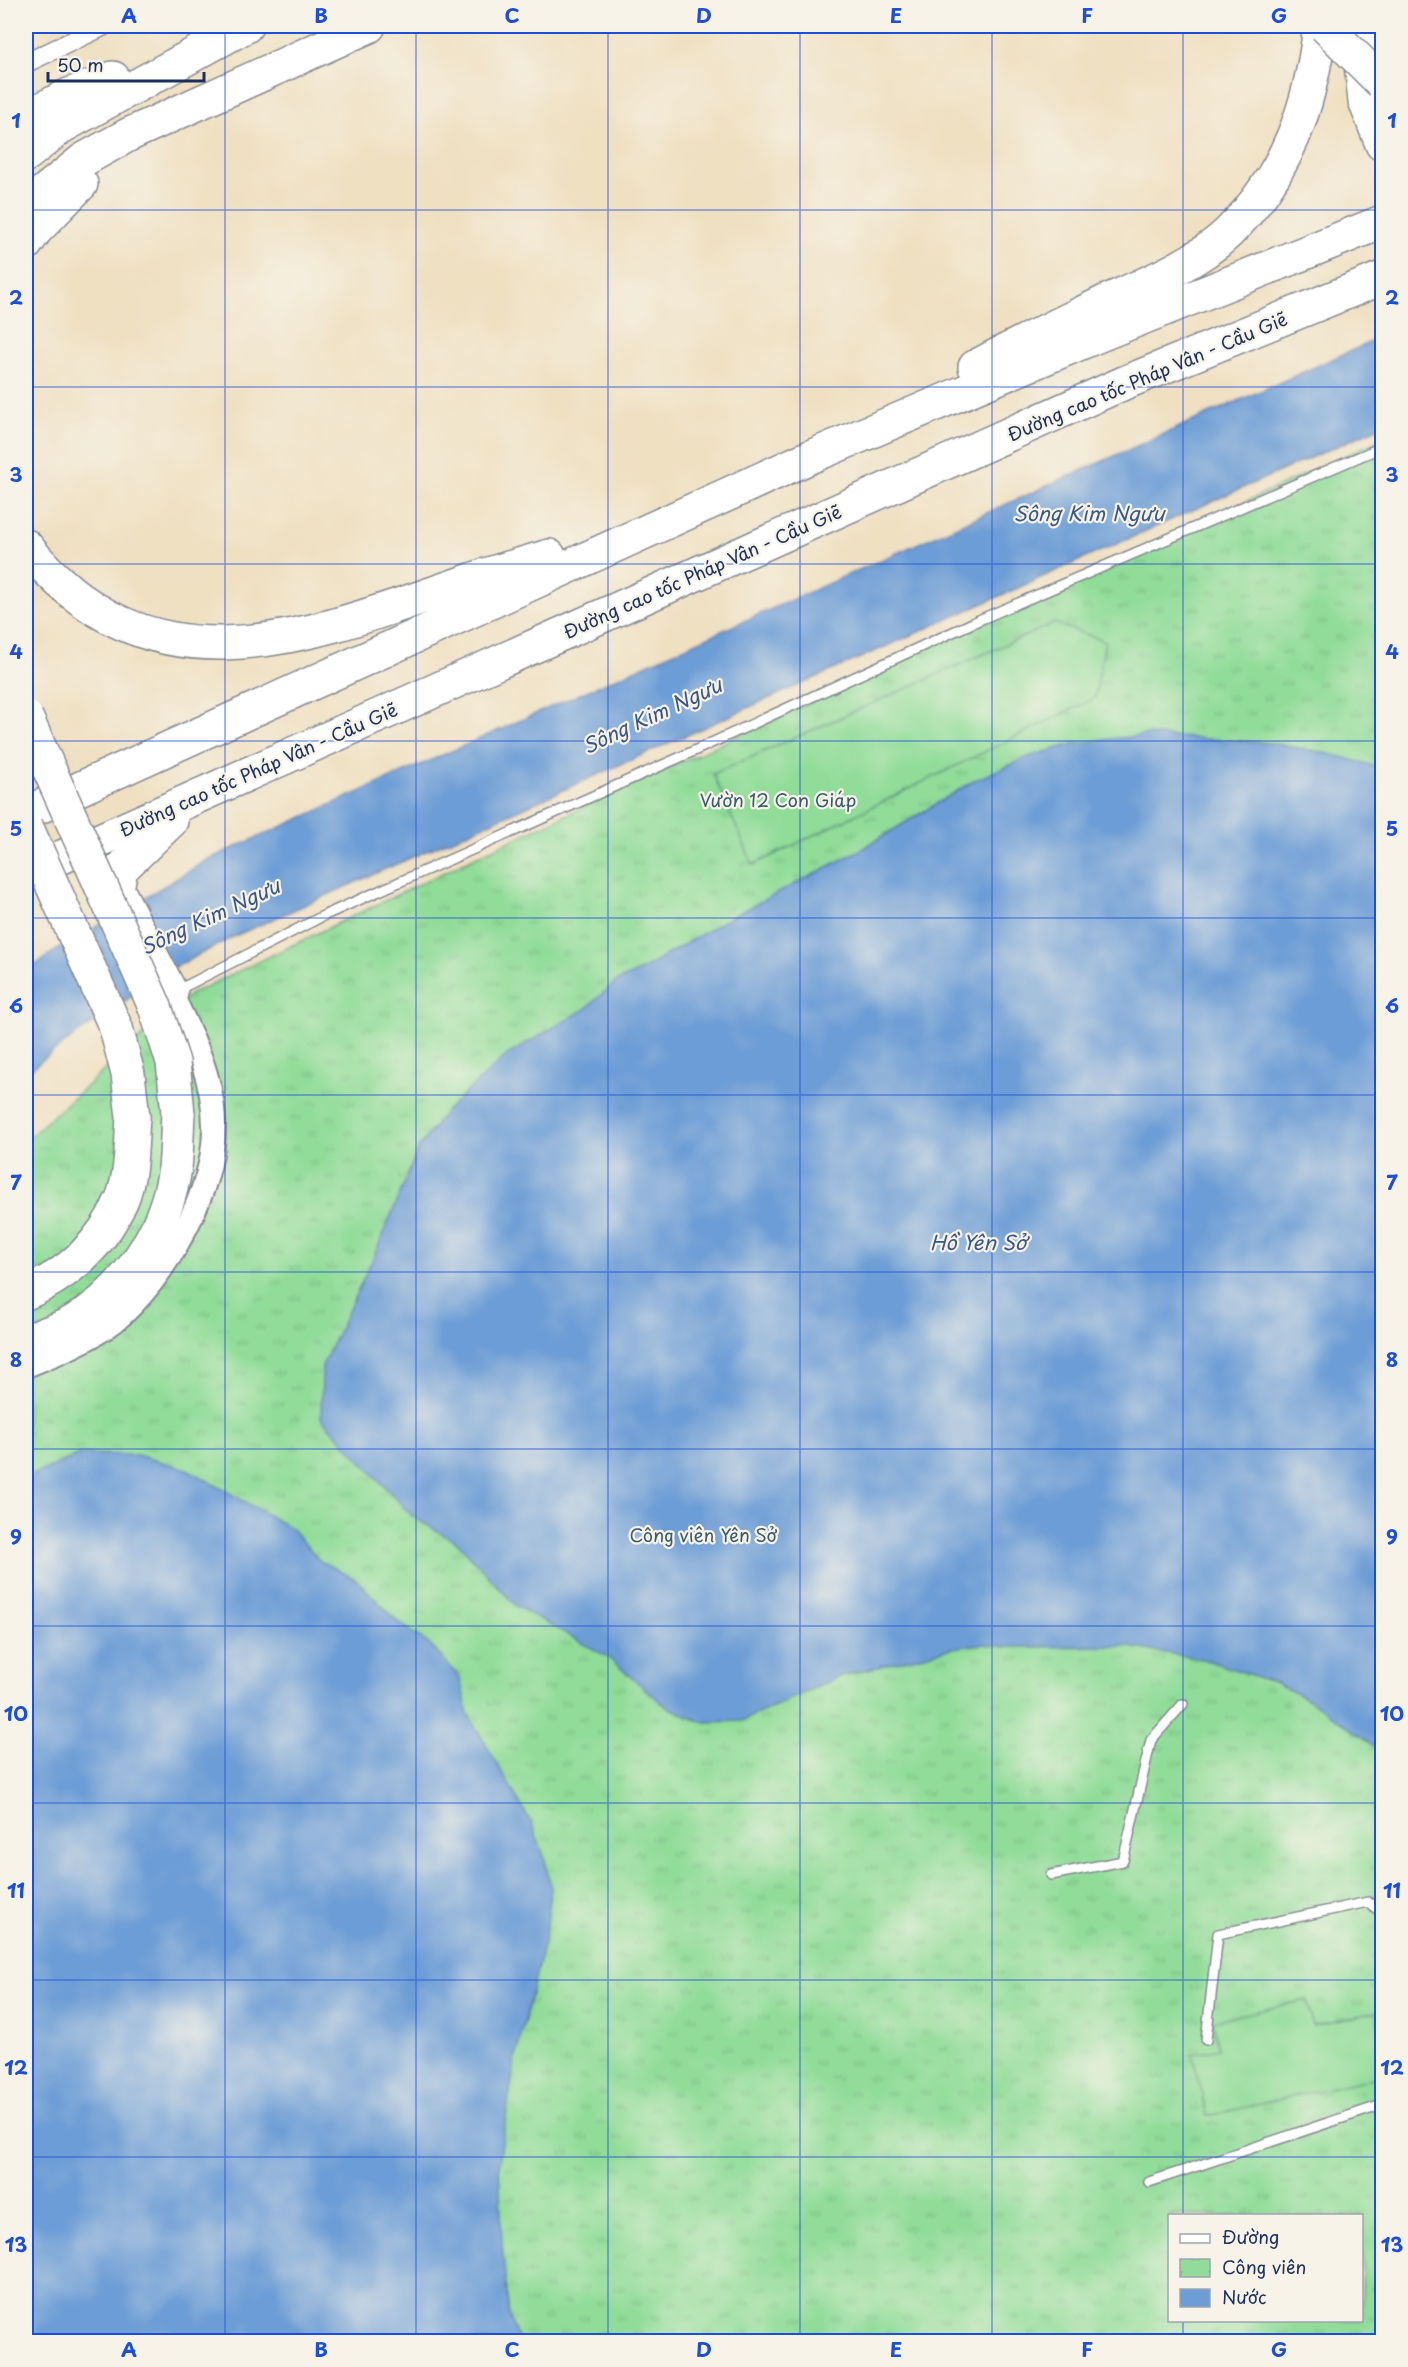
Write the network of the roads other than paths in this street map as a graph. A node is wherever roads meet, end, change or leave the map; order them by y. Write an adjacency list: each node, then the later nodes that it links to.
1 (104, 26): 9 (street)
2 (246, 26): 12 (highway); 14 (highway)
3 (369, 26): 11 (highway)
4 (1320, 26): 20 (highway)
5 (1325, 26): 10 (highway, bridge)
6 (1357, 26): 13 (highway)
7 (1366, 26): 8 (highway)
8 (1383, 61)
9 (26, 63)
10 (1383, 83)
11 (197, 102): 15 (highway); 17 (highway)
12 (26, 117)
13 (1383, 144)
14 (26, 155)
15 (26, 206)
16 (1383, 222): 20 (highway)
17 (26, 244)
18 (1383, 278): 24 (highway, Đường cao tốc Pháp Vân - Cầu Giẽ)
19 (1383, 447): 30 (lane)
20 (810, 457): 21 (highway)
21 (671, 520): 22 (highway); 25 (highway)
22 (26, 546)
23 (26, 717): 32 (highway, bridge)
24 (254, 771): 26 (highway); 28 (highway, Đường cao tốc Pháp Vân - Cầu Giẽ)
25 (26, 813)
26 (171, 821): 29 (highway); 30 (highway)
27 (26, 826): 31 (highway, bridge)
28 (26, 873)
29 (26, 894)
30 (168, 986): 33 (street)
31 (26, 1293)
32 (26, 1341)
33 (26, 1366)
34 (1183, 1704): 35 (lane)
35 (1051, 1875)
36 (1383, 1913): 37 (lane)
37 (1206, 2040)
38 (1383, 2105): 39 (lane)
39 (1149, 2182)

